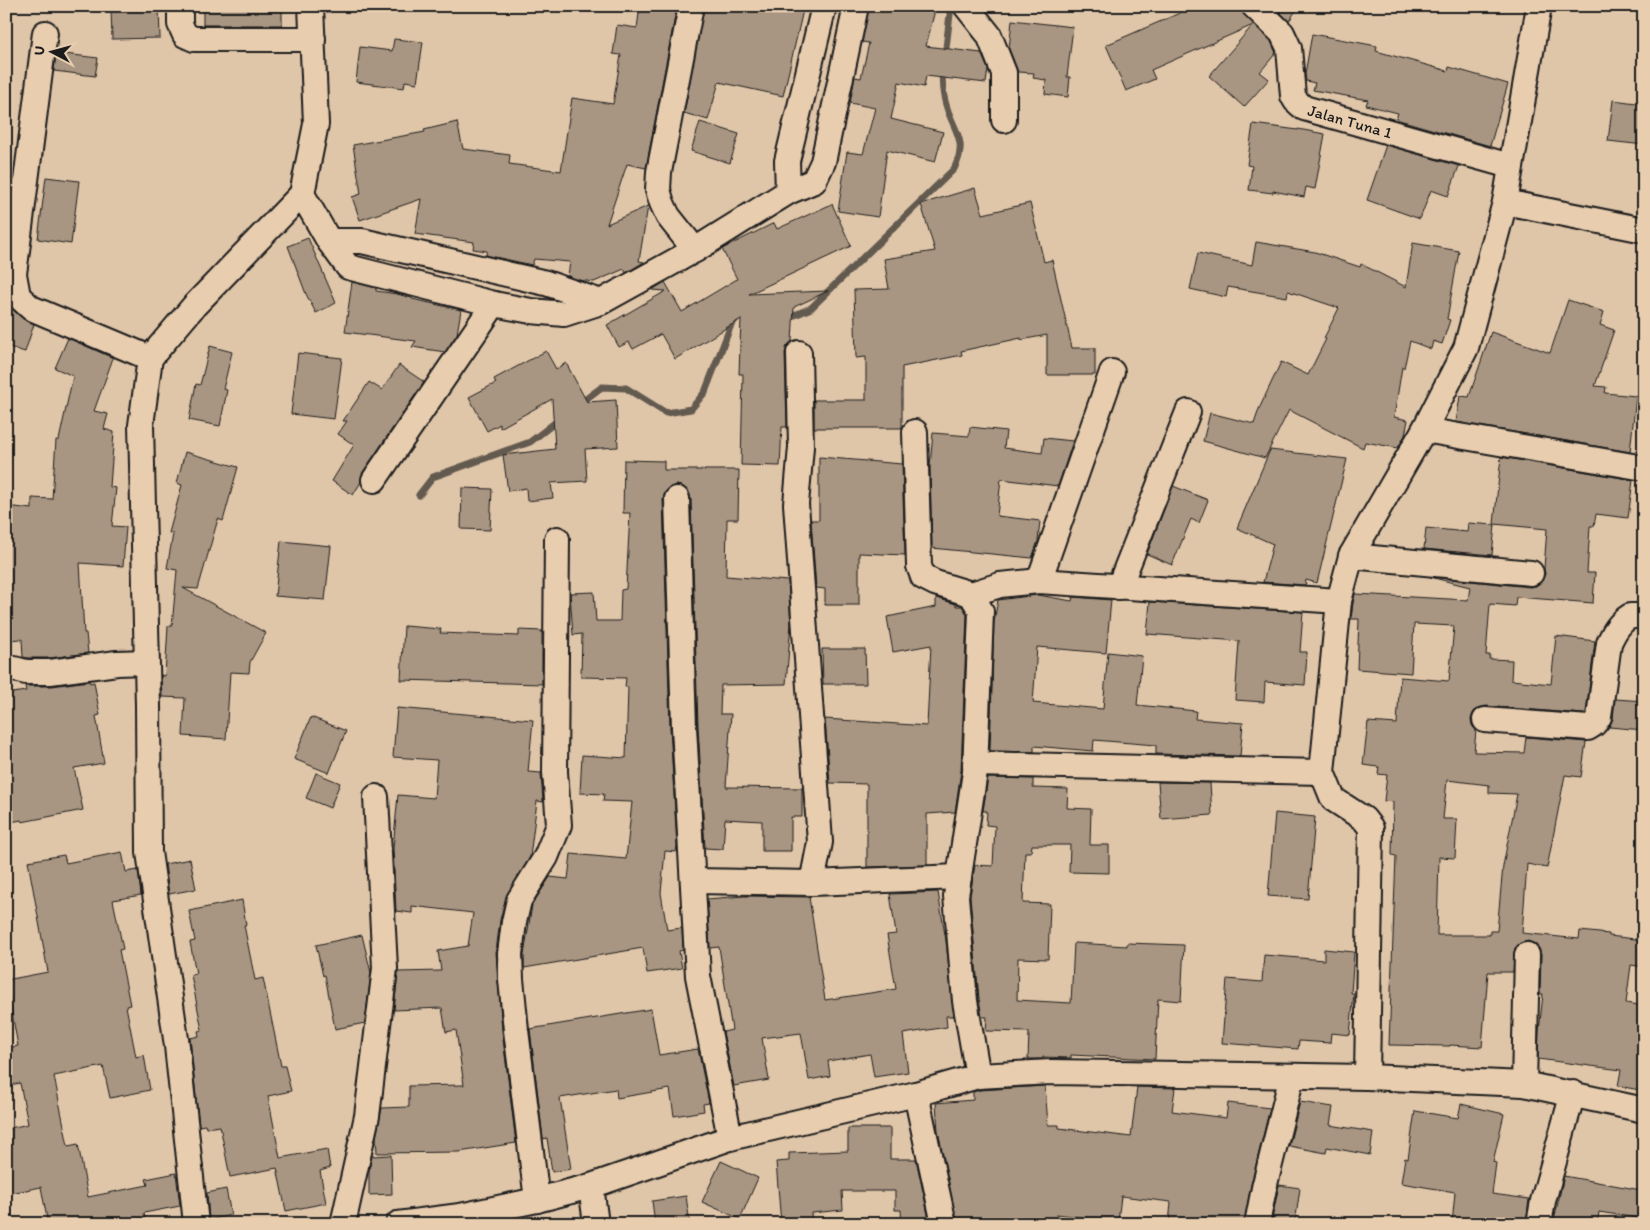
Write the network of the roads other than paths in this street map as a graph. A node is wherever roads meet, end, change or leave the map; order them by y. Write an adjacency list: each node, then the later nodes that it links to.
1 (180, 6): 10 (street)
2 (311, 6): 10 (street)
3 (691, 6): 18 (street)
4 (824, 6): 13 (street)
5 (856, 6): 13 (street)
6 (966, 6): 11 (street)
7 (1254, 6): 12 (street, Jalan Tuna 1)
8 (1539, 6): 12 (street)
9 (45, 33): 22 (street)
10 (313, 39): 14 (street)
11 (1004, 120)
12 (1510, 166): 15 (street)
13 (788, 192): 18 (street)
14 (302, 194): 17 (street); 22 (street)
15 (1505, 202): 16 (street); 25 (street)
16 (1644, 230)
17 (329, 241): 19 (street); 20 (street)
18 (695, 250): 19 (street)
19 (600, 302): 20 (street)
20 (494, 304): 28 (street)
21 (799, 353): 46 (street)
22 (150, 358): 38 (street)
23 (1112, 372): 33 (street)
24 (1188, 412): 34 (street)
25 (1424, 430): 27 (street); 31 (street)
26 (914, 432): 35 (street)
27 (1644, 468)
28 (374, 480)
29 (677, 499): 45 (street)
30 (557, 540): 57 (street)
31 (1351, 556): 32 (street); 36 (street)
32 (1531, 573)
33 (1039, 581): 34 (street); 35 (street)
34 (1119, 587): 36 (street)
35 (971, 594): 41 (street)
36 (1339, 601): 42 (street)
37 (1644, 616): 40 (street)
38 (146, 662): 39 (street); 58 (street)
39 (6, 667)
40 (1485, 720)
41 (975, 764): 42 (street); 44 (street)
42 (1322, 772): 50 (street)
43 (376, 797): 59 (street)
44 (959, 877): 46 (street); 48 (street)
45 (693, 881): 46 (street); 55 (street)
46 (812, 883)
47 (1526, 955): 51 (street)
48 (978, 1076): 49 (street); 53 (street)
49 (1292, 1076): 50 (street); 63 (street)
50 (1367, 1077): 51 (street)
51 (1524, 1084): 52 (street)
52 (1573, 1093): 54 (street); 64 (street)
53 (916, 1094): 55 (street); 62 (street)
54 (1644, 1110)
55 (730, 1138): 56 (street)
56 (591, 1186): 57 (street); 61 (street)
57 (537, 1200): 60 (street)
58 (196, 1224)
59 (343, 1224)
60 (398, 1224)
61 (596, 1224)
62 (944, 1224)
63 (1257, 1224)
64 (1539, 1224)

